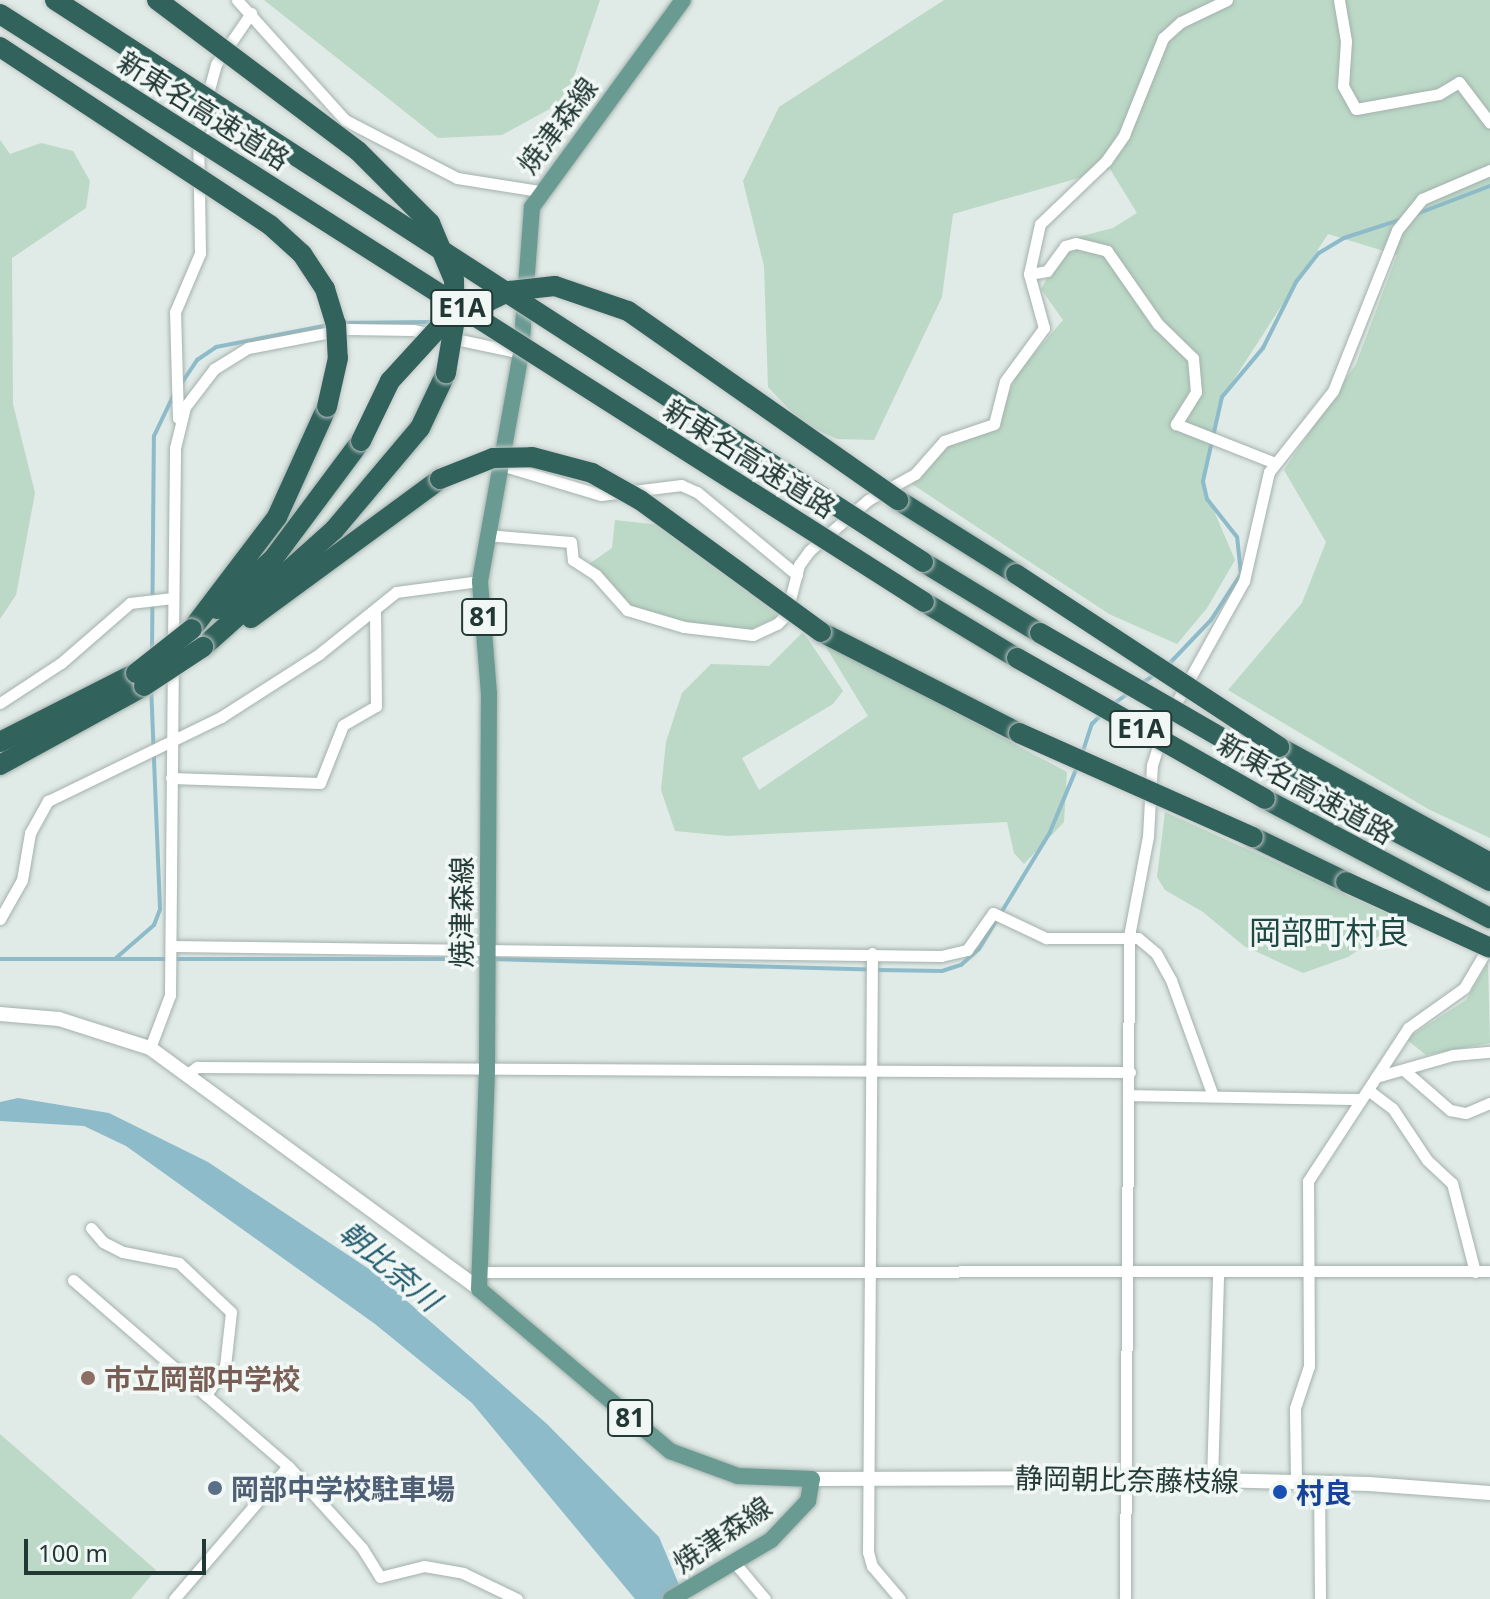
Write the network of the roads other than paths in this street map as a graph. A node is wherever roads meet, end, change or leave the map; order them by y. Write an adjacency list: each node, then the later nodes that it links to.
1 (55, 0): 31 (highway, 新東名高速道路 / E1A, bridge)
2 (157, 0): 24 (highway, bridge)
3 (237, 0): 7 (street)
4 (683, 0): 12 (main road, 焼津森線 / 81)
5 (1227, 0): 13 (street)
6 (1339, 0): 10 (street)
7 (251, 13): 12 (street); 15 (street)
8 (0, 14): 34 (highway, 新東名高速道路 / E1A, bridge)
9 (0, 47): 23 (highway, bridge)
10 (1490, 123)
11 (1490, 170): 16 (street)
12 (539, 191): 14 (main road, 焼津森線 / 81)
13 (1029, 274): 16 (street); 19 (street)
14 (521, 353): 15 (street); 17 (main road, 焼津森線 / 81)
15 (179, 424): 21 (street)
16 (1275, 463): 36 (street)
17 (501, 465): 18 (main road, 焼津森線 / 81); 19 (street)
18 (486, 535): 19 (street); 20 (main road, 焼津森線 / 81)
19 (797, 575)
20 (480, 581): 22 (street); 39 (main road, 焼津森線 / 81)
21 (173, 598): 26 (street); 28 (street)
22 (375, 610): 28 (street); 30 (street)
23 (192, 629): 25 (highway, bridge); 31 (highway, bridge)
24 (203, 647): 25 (highway, bridge); 37 (highway, bridge)
25 (140, 679): 27 (highway); 29 (highway)
26 (0, 703)
27 (0, 742)
28 (172, 743): 30 (street); 35 (street)
29 (0, 765)
30 (171, 778): 38 (street)
31 (1389, 819): 32 (highway); 33 (highway, 新東名高速道路 / E1A)
32 (1490, 863)
33 (1490, 881)
34 (1490, 918)
35 (0, 919)
36 (1129, 936): 40 (street); 47 (street); 52 (street)
37 (1490, 945): 49 (street)
38 (172, 946): 39 (street); 42 (street)
39 (486, 948): 40 (street); 44 (main road, 焼津森線 / 81)
40 (872, 953): 46 (street)
41 (0, 1014): 42 (main road)
42 (150, 1048): 48 (main road)
43 (1490, 1052): 45 (street)
44 (487, 1069): 46 (street); 48 (street); 56 (main road, 焼津森線 / 81)
45 (1405, 1071): 49 (street); 53 (street)
46 (872, 1072): 47 (street); 60 (street)
47 (1130, 1072): 51 (street)
48 (186, 1075): 63 (main road)
49 (1376, 1077): 50 (street)
50 (1364, 1094): 52 (street); 57 (street); 59 (street)
51 (1128, 1095): 52 (street); 58 (street)
52 (1213, 1096)
53 (1490, 1103)
54 (91, 1228): 64 (street)
55 (1490, 1271): 57 (street)
56 (483, 1272): 60 (street); 63 (main road, 焼津森線 / 81)
57 (1475, 1272): 59 (street)
58 (1128, 1273): 60 (street); 61 (street); 67 (street)
59 (1311, 1273): 61 (street); 70 (street)
60 (868, 1274): 66 (street)
61 (1218, 1274): 69 (street)
62 (73, 1280): 64 (street)
63 (479, 1289): 68 (main road, 焼津森線 / 81)
64 (206, 1395): 65 (street)
65 (288, 1466): 74 (street); 75 (street)
66 (871, 1478): 67 (main road, 静岡朝比奈藤枝線); 68 (main road, 静岡朝比奈藤枝線); 78 (street)
67 (1127, 1478): 69 (main road, 静岡朝比奈藤枝線); 79 (street)
68 (812, 1479): 73 (main road, 焼津森線)
69 (1212, 1480): 70 (main road, 静岡朝比奈藤枝線)
70 (1296, 1482): 71 (main road, 静岡朝比奈藤枝線)
71 (1319, 1483): 72 (main road, 静岡朝比奈藤枝線); 80 (street)
72 (1490, 1493)
73 (728, 1566): 76 (main road, 焼津森線); 77 (street)
74 (174, 1599)
75 (517, 1599)
76 (671, 1599)
77 (765, 1599)
78 (900, 1599)
79 (1125, 1599)
80 (1320, 1599)

